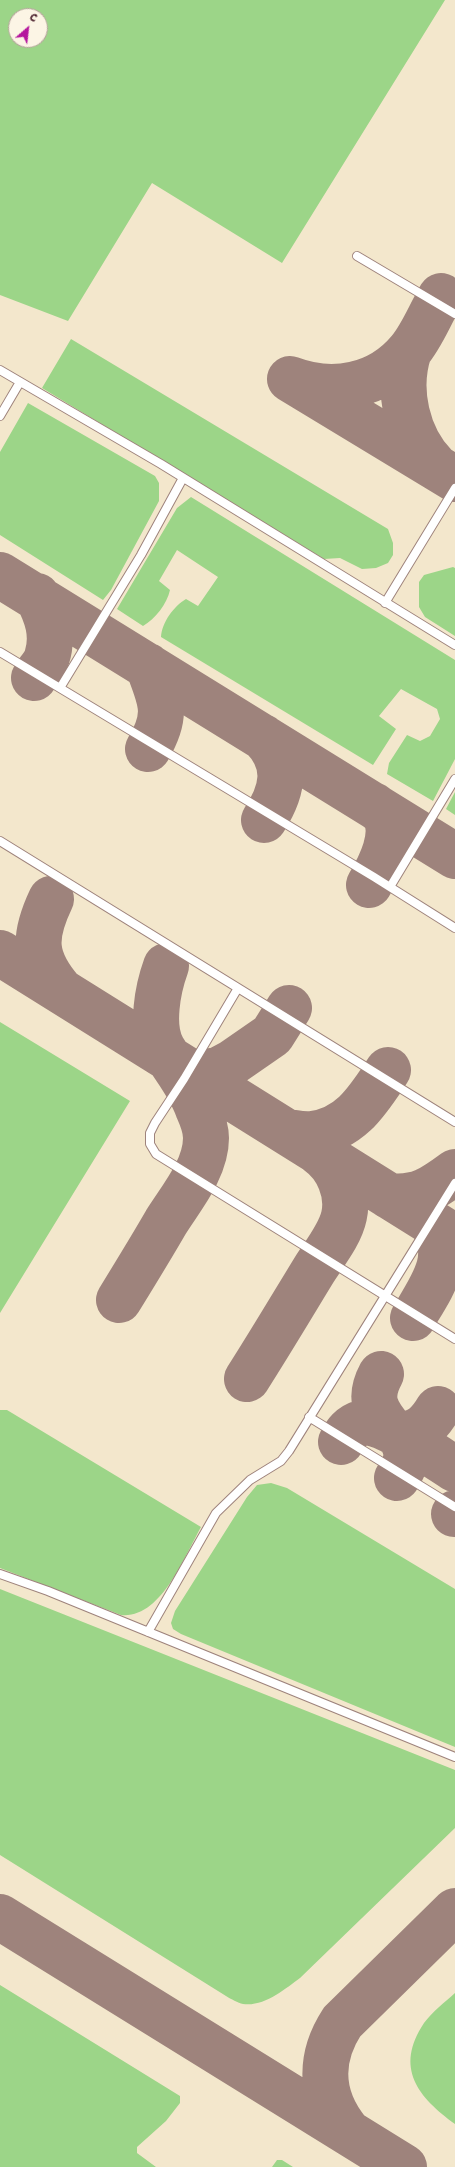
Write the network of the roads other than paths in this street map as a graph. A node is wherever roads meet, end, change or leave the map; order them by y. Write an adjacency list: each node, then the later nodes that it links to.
1 (357, 256): 2 (lane)
2 (455, 314)
3 (0, 370): 4 (lane)
4 (20, 382): 5 (lane); 6 (lane)
5 (0, 416)
6 (183, 478): 8 (lane); 11 (lane)
7 (455, 488): 8 (lane)
8 (385, 603): 9 (lane)
9 (455, 645)
10 (0, 652): 11 (lane)
11 (60, 688): 14 (lane)
12 (455, 779): 14 (lane)
13 (0, 841): 16 (lane)
14 (390, 887): 15 (lane)
15 (455, 928)
16 (238, 988): 17 (lane); 19 (lane)
17 (455, 1122)
18 (455, 1183): 19 (lane)
19 (386, 1296): 20 (lane); 21 (lane)
20 (455, 1339)
21 (310, 1417): 22 (lane); 24 (lane)
22 (455, 1508)
23 (0, 1574): 24 (lane)
24 (148, 1632): 25 (lane)
25 (455, 1758)

